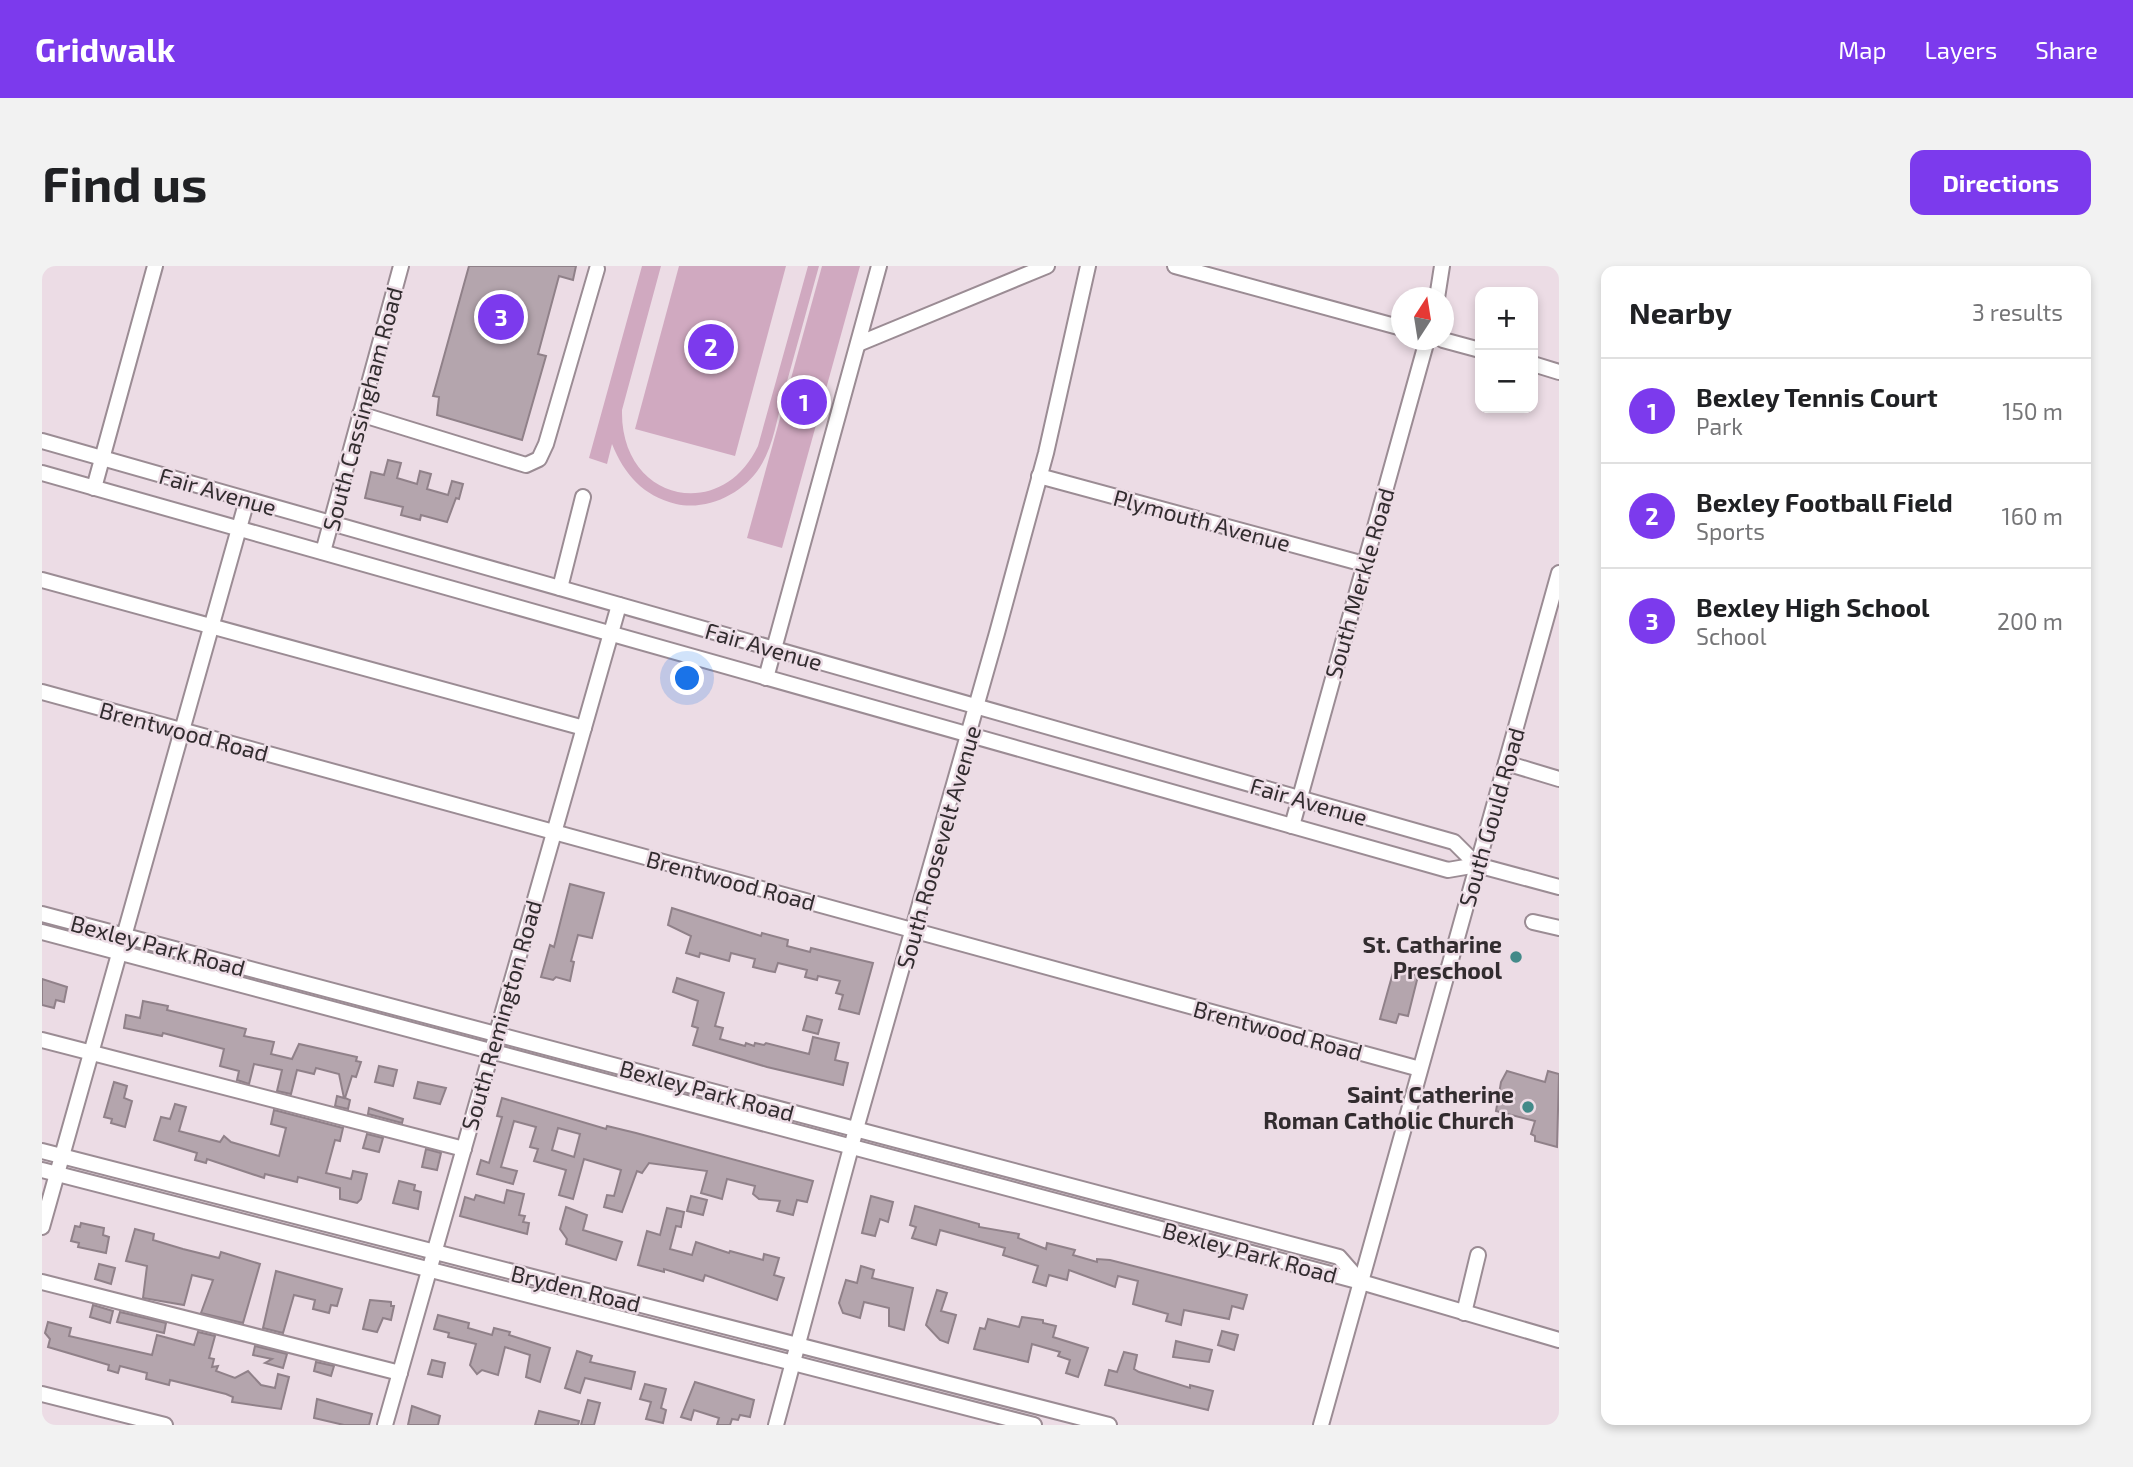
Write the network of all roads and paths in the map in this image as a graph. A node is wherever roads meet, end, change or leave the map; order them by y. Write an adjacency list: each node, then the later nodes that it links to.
1 (155, 266): 19 (street)
2 (401, 266): 17 (street, South Cassingham Road)
3 (879, 266): 12 (street)
4 (1047, 266): 12 (street)
5 (1088, 266): 21 (street, South Roosevelt Avenue)
6 (1175, 266): 10 (street)
7 (1442, 266): 9 (street)
8 (597, 269): 17 (street)
9 (1439, 287)
10 (1391, 325)
11 (1454, 343): 13 (street)
12 (858, 344): 35 (street)
13 (1475, 349)
14 (1424, 350): 28 (street, South Merkle Road)
15 (1538, 366): 16 (street)
16 (1559, 372)
17 (360, 414): 25 (street, South Cassingham Road)
18 (42, 442): 19 (street, Fair Avenue)
19 (102, 458): 22 (street); 24 (street, Fair Avenue)
20 (42, 473): 22 (street, Fair Avenue)
21 (1039, 476): 28 (street, Plymouth Avenue); 38 (street, South Roosevelt Avenue)
22 (94, 488): 26 (street, Fair Avenue)
23 (583, 497): 31 (street)
24 (247, 500): 25 (street, Fair Avenue); 26 (street)
25 (331, 523): 27 (street, South Cassingham Road); 31 (street, Fair Avenue)
26 (239, 528): 27 (street, Fair Avenue); 33 (street)
27 (323, 552): 34 (street, Fair Avenue)
28 (1364, 564): 44 (street, South Merkle Road)
29 (1559, 573): 42 (street, South Gould Road)
30 (42, 580): 33 (street)
31 (560, 588): 32 (street, Fair Avenue)
32 (619, 605): 34 (street, South Remington Road); 35 (street, Fair Avenue)
33 (211, 626): 39 (street); 40 (street)
34 (611, 634): 36 (street, Fair Avenue); 39 (street, South Remington Road)
35 (774, 649): 36 (street); 38 (street, Fair Avenue)
36 (766, 678): 41 (street, Fair Avenue)
37 (42, 692): 40 (street, Brentwood Road)
38 (977, 707): 41 (street, South Roosevelt Avenue); 44 (street, Fair Avenue)
39 (584, 728): 46 (street, South Remington Road)
40 (181, 730): 46 (street, Brentwood Road); 54 (street)
41 (970, 735): 45 (street, Fair Avenue); 52 (street, South Roosevelt Avenue)
42 (1506, 762): 43 (street); 47 (street, South Gould Road)
43 (1559, 779)
44 (1300, 798): 45 (street, South Merkle Road); 47 (street, Fair Avenue)
45 (1292, 826): 47 (street, Fair Avenue)
46 (553, 832): 52 (street, Brentwood Road); 60 (street, South Remington Road)
47 (1477, 865): 48 (street, Fair Avenue); 65 (street, South Gould Road)
48 (1559, 887)
49 (42, 914): 54 (street, Bexley Park Road)
50 (1533, 922): 51 (street)
51 (1559, 928)
52 (914, 930): 65 (street, Brentwood Road); 69 (street, South Roosevelt Avenue)
53 (42, 932): 55 (street, Bexley Park Road)
54 (124, 936): 55 (street); 56 (street, Bexley Park Road)
55 (119, 953): 57 (street, Bexley Park Road); 63 (street)
56 (256, 971): 57 (street); 58 (street, Bexley Park Road)
57 (251, 988): 59 (street, Bexley Park Road)
58 (371, 1001): 59 (street); 60 (street, Bexley Park Road)
59 (366, 1018): 62 (street, Bexley Park Road)
60 (496, 1034): 62 (street, South Remington Road); 64 (street, Bexley Park Road)
61 (42, 1040): 63 (street)
62 (492, 1052): 66 (street, Bexley Park Road); 71 (street, South Remington Road)
63 (91, 1053): 71 (street); 73 (street)
64 (617, 1066): 66 (street); 67 (street, Bexley Park Road)
65 (1420, 1069): 91 (street, South Gould Road)
66 (612, 1083): 68 (street, Bexley Park Road)
67 (726, 1095): 68 (street); 69 (street, Bexley Park Road)
68 (721, 1112): 70 (street, Bexley Park Road)
69 (856, 1129): 70 (street, South Roosevelt Avenue); 74 (street, Bexley Park Road)
70 (852, 1147): 77 (street, Bexley Park Road); 98 (street, South Roosevelt Avenue)
71 (464, 1149): 87 (street, South Remington Road)
72 (42, 1151): 73 (street, Bryden Road)
73 (62, 1156): 76 (street); 78 (street, Bryden Road)
74 (995, 1166): 77 (street); 79 (street, Bexley Park Road)
75 (42, 1170): 76 (street, Bryden Road)
76 (57, 1174): 80 (street, Bryden Road); 83 (street)
77 (991, 1184): 81 (street, Bexley Park Road)
78 (194, 1190): 80 (street); 82 (street, Bryden Road)
79 (1112, 1197): 81 (street); 84 (street, Bexley Park Road)
80 (190, 1208): 85 (street, Bryden Road)
81 (1107, 1215): 86 (street, Bexley Park Road)
82 (310, 1220): 85 (street); 87 (street, Bryden Road)
83 (42, 1227)
84 (1230, 1228): 86 (street); 91 (street, Bexley Park Road)
85 (305, 1238): 89 (street, Bryden Road)
86 (1225, 1246): 91 (street, Bexley Park Road)
87 (435, 1252): 89 (street, South Remington Road); 92 (street, Bryden Road)
88 (1478, 1255): 95 (street)
89 (429, 1270): 93 (street, Bryden Road); 100 (street, South Remington Road)
90 (42, 1282): 100 (street)
91 (1361, 1282): 95 (street, Bexley Park Road); 110 (street, South Gould Road)
92 (555, 1283): 93 (street); 94 (street, Bryden Road)
93 (550, 1301): 96 (street, Bryden Road)
94 (665, 1311): 96 (street); 98 (street, Bryden Road)
95 (1464, 1312): 97 (street, Bexley Park Road)
96 (660, 1329): 99 (street, Bryden Road)
97 (1559, 1340)
98 (797, 1345): 99 (street, South Roosevelt Avenue); 101 (street, Bryden Road)
99 (792, 1363): 103 (street, Bryden Road); 107 (street, South Roosevelt Avenue)
100 (400, 1374): 106 (street, South Remington Road)
101 (934, 1380): 103 (street); 104 (street, Bryden Road)
102 (42, 1394): 105 (street)
103 (930, 1398): 108 (street, Bryden Road)
104 (1050, 1418): 109 (street, Bryden Road)
105 (164, 1425)
106 (385, 1425)
107 (776, 1425)
108 (1034, 1425)
109 (1109, 1425)
110 (1321, 1425)

